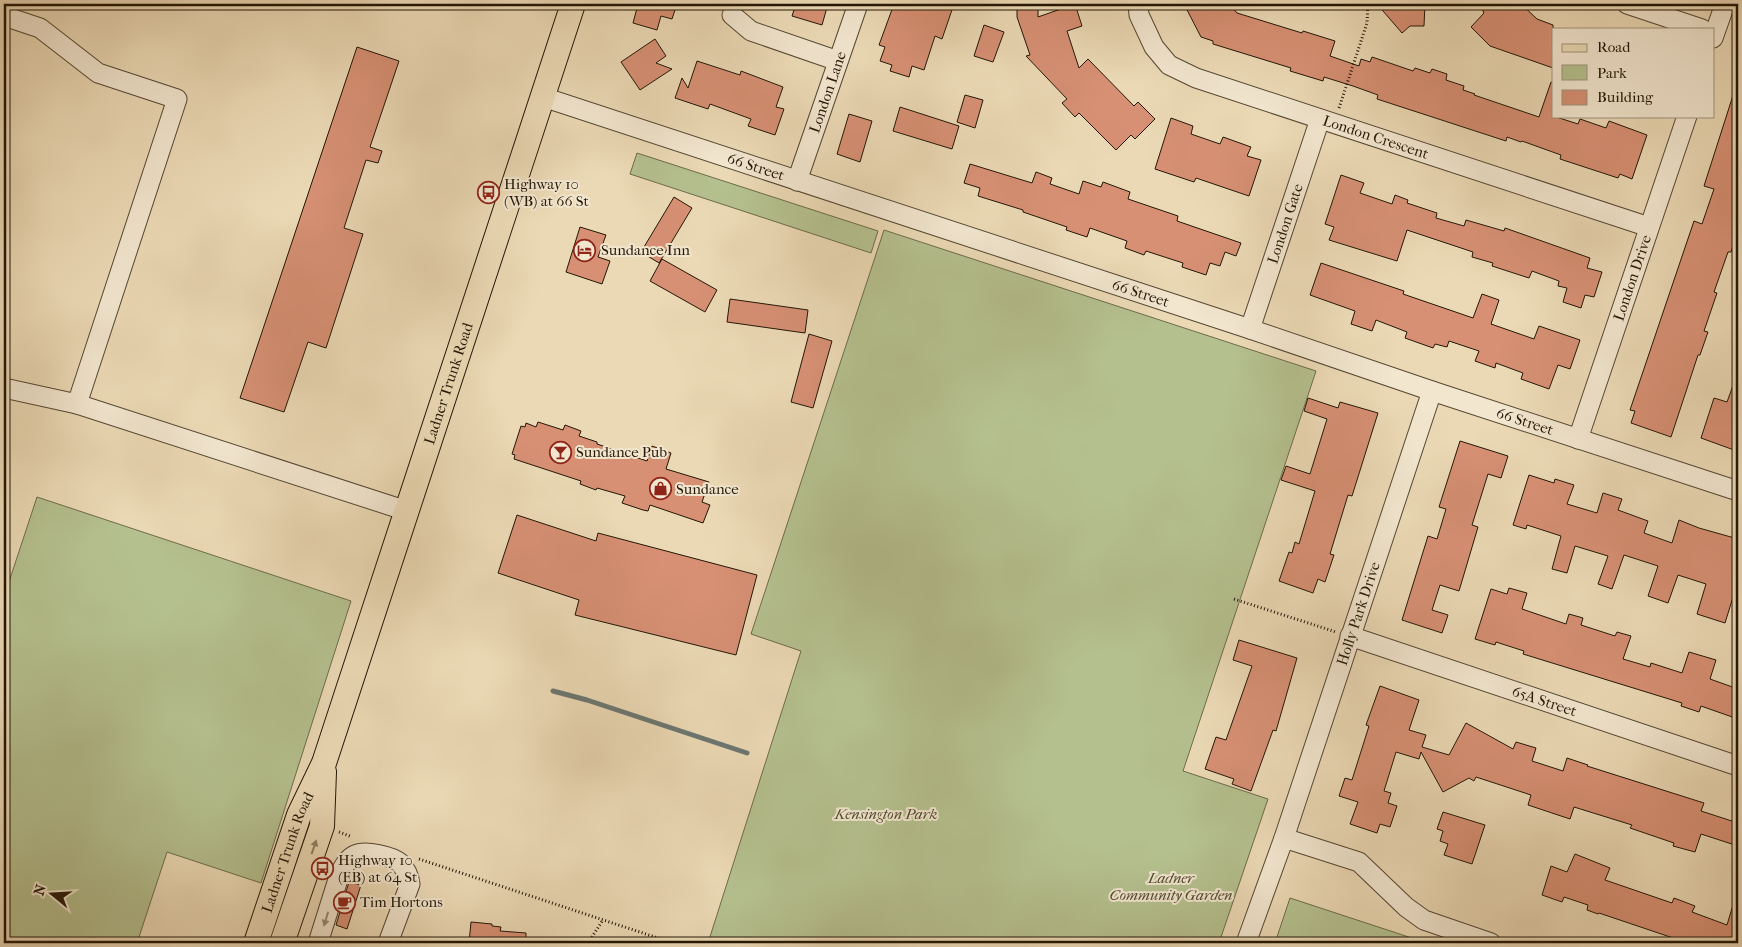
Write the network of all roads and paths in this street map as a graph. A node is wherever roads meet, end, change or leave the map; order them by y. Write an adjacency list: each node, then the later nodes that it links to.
1 (573, 4): 12 (main road, Ladner Trunk Road)
2 (858, 4): 11 (street, London Lane)
3 (1138, 4): 13 (street, London Crescent)
4 (1368, 4): 13 (path)
5 (1627, 4): 9 (street)
6 (1725, 4): 10 (street)
7 (732, 15): 11 (street)
8 (4, 16): 20 (street)
9 (1697, 28)
10 (1713, 28)
11 (838, 61): 15 (street, London Lane)
12 (543, 97): 15 (street, 66 Street); 23 (main road, Ladner Trunk Road)
13 (1328, 116): 16 (street, London Crescent); 17 (street, London Gate)
14 (1686, 118): 16 (street, London Drive)
15 (797, 181): 17 (street, 66 Street)
16 (1649, 227): 21 (street, London Drive)
17 (1250, 329): 19 (street, 66 Street)
18 (4, 388): 20 (street)
19 (1432, 391): 21 (street, 66 Street); 25 (street, Holly Park Drive)
20 (77, 404): 23 (street)
21 (1578, 439): 22 (street, 66 Street)
22 (1738, 491)
23 (407, 511): 26 (main road, Ladner Trunk Road)
24 (1234, 599): 25 (path)
25 (1350, 636): 27 (street, 65A Street); 30 (street, Holly Park Drive)
26 (324, 763): 28 (main road, Ladner Trunk Road); 33 (main road, Ladner Trunk Road)
27 (1738, 766)
28 (322, 826): 29 (path); 34 (main road, Ladner Trunk Road, one-way to 28)
29 (357, 838)
30 (1284, 838): 39 (street, Holly Park Drive); 40 (street)
31 (414, 857): 32 (path)
32 (603, 920): 37 (path); 38 (path)
33 (256, 943)
34 (282, 943)
35 (318, 943): 36 (street, one-way to 35)
36 (388, 943)
37 (588, 943)
38 (673, 943)
39 (1246, 943)
40 (1492, 943)

